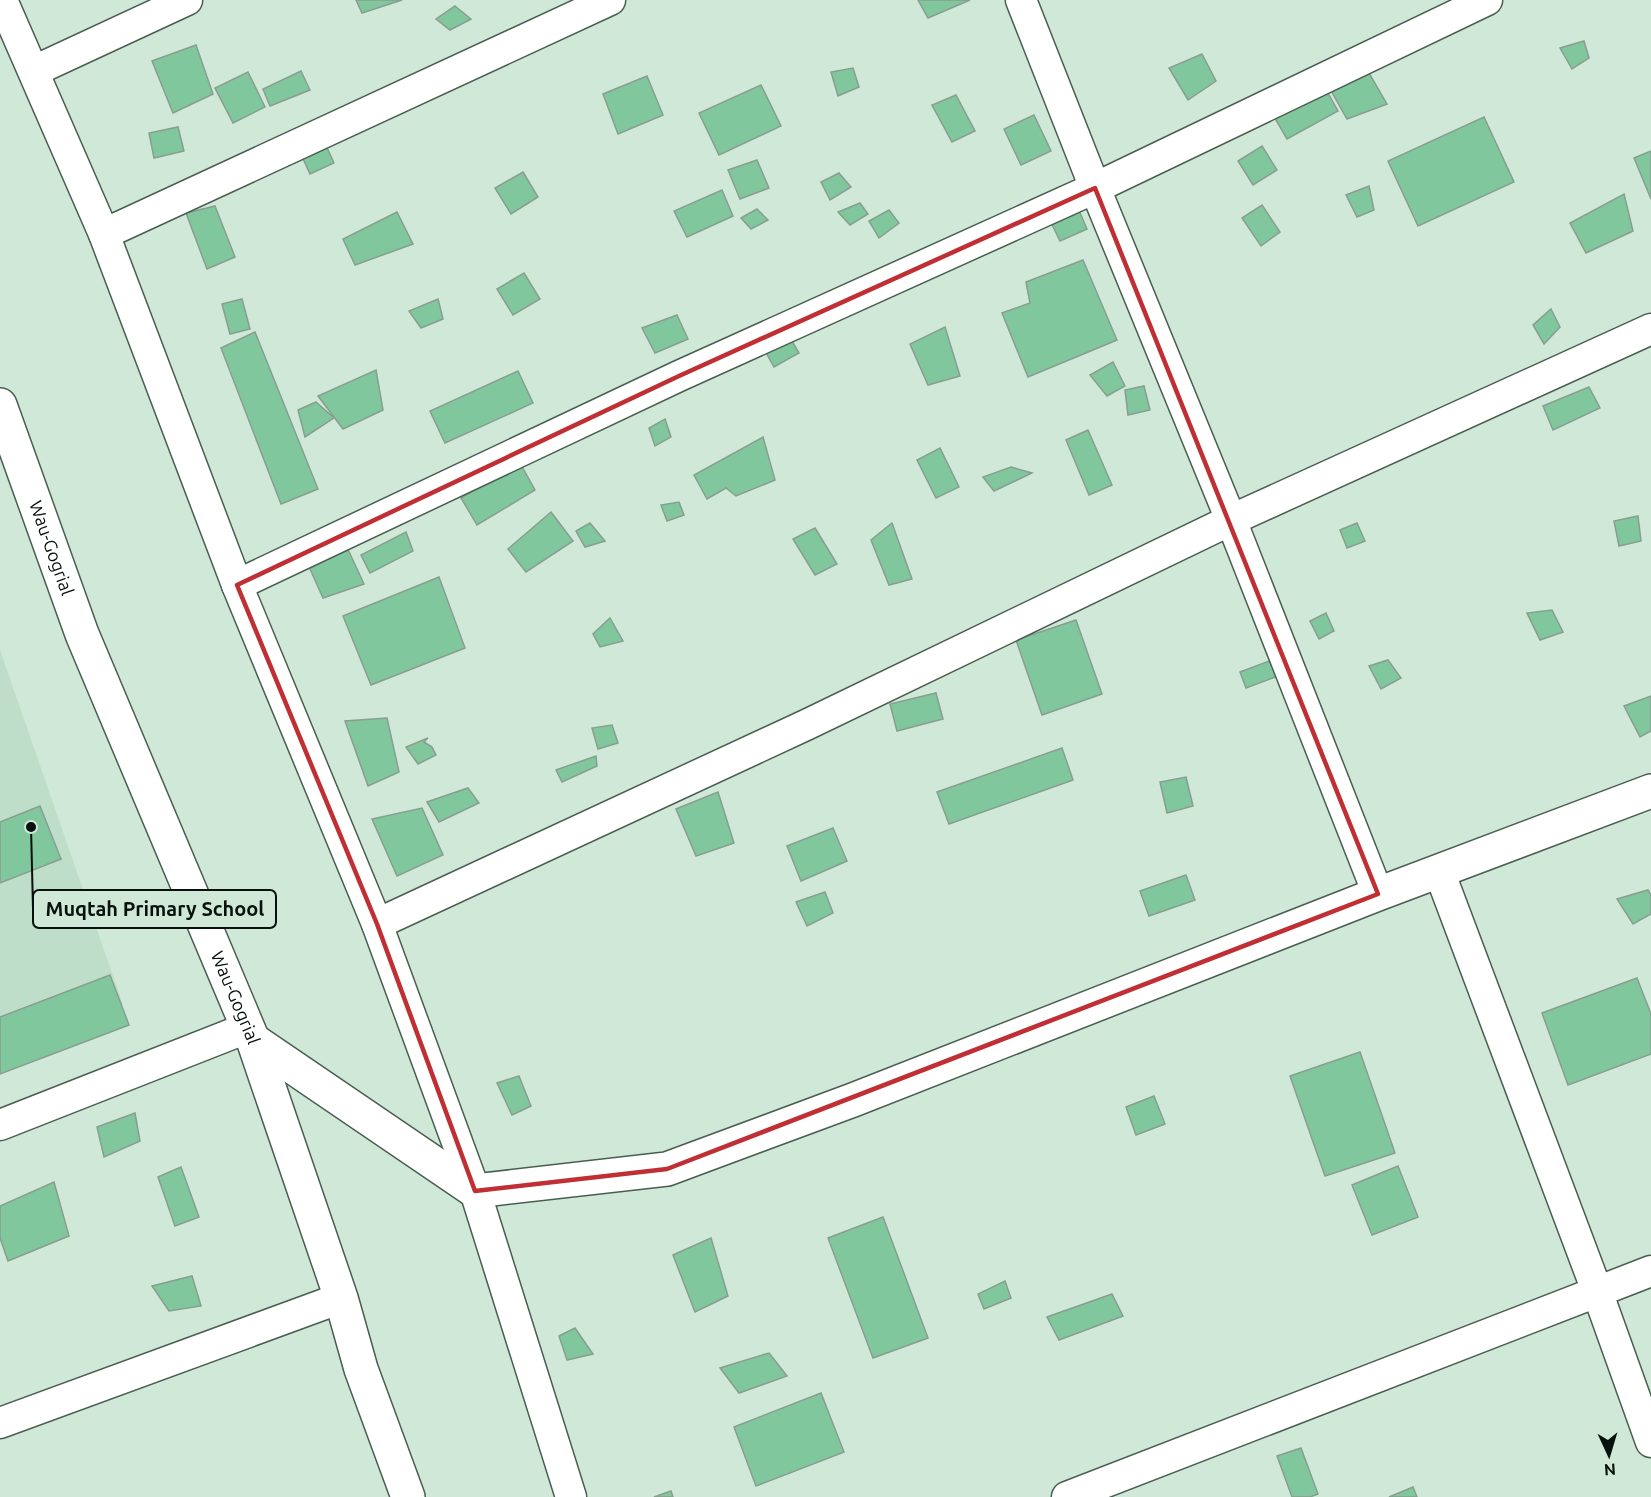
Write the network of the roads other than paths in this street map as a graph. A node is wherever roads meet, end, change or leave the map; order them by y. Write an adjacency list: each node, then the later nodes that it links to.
1 (2, 0): 6 (street)
2 (187, 0): 6 (street)
3 (610, 0): 8 (street)
4 (1021, 0): 7 (street)
5 (1487, 0): 7 (street)
6 (34, 71): 8 (street)
7 (1095, 188): 11 (street); 12 (street)
8 (104, 234): 12 (street)
9 (1651, 329): 11 (street)
10 (0, 405): 17 (street, Wau-Gogrial)
11 (1231, 520): 15 (street); 16 (street)
12 (237, 585): 16 (street)
13 (1651, 791): 14 (street)
14 (1439, 872): 15 (street); 21 (street)
15 (1378, 894): 19 (street)
16 (377, 924): 19 (street)
17 (250, 1034): 18 (street); 19 (street); 22 (street, Wau-Gogrial)
18 (0, 1125)
19 (475, 1191): 26 (street)
20 (1651, 1271): 21 (street)
21 (1597, 1291): 24 (street); 27 (street)
22 (340, 1298): 23 (street); 25 (street, Wau-Gogrial)
23 (0, 1422)
24 (1651, 1442)
25 (408, 1497)
26 (571, 1497)
27 (1066, 1497)

